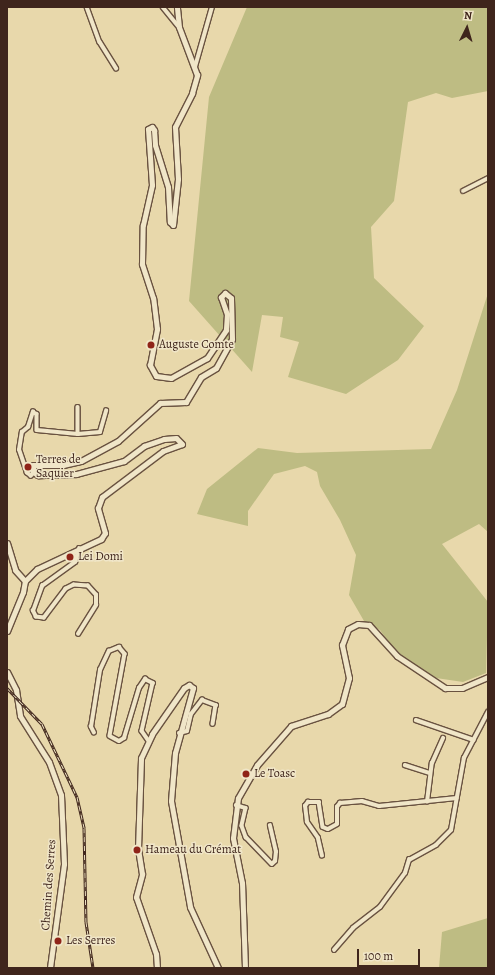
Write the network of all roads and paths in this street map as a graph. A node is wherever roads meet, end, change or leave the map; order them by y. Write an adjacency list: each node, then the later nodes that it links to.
1 (87, 7): 7 (street)
2 (163, 7): 5 (street)
3 (177, 7): 5 (street)
4 (212, 7): 6 (street)
5 (179, 27): 6 (street)
6 (195, 67): 13 (street)
7 (116, 68)
8 (488, 178): 9 (street)
9 (463, 191)
10 (78, 407): 12 (street)
11 (106, 410): 12 (street)
12 (78, 434): 13 (street)
13 (34, 474): 15 (street)
14 (7, 543): 16 (street)
15 (79, 549): 16 (street); 18 (street)
16 (25, 579): 17 (street)
17 (7, 631)
18 (78, 634)
19 (7, 672): 37 (street, Chemin des Serres)
20 (488, 678): 33 (street)
21 (488, 712): 27 (street)
22 (416, 720): 27 (street)
23 (213, 724): 25 (street)
24 (94, 733): 28 (street)
25 (179, 733): 28 (street); 39 (street)
26 (443, 738): 30 (street)
27 (474, 740): 31 (street)
28 (149, 741): 38 (street)
29 (405, 765): 30 (street)
30 (430, 773): 32 (street)
31 (457, 798): 32 (street); 36 (street)
32 (427, 802): 35 (street)
33 (236, 805): 34 (street); 40 (street)
34 (270, 826)
35 (322, 856)
36 (334, 950)
37 (50, 968)
38 (156, 968)
39 (218, 968)
40 (245, 968)

